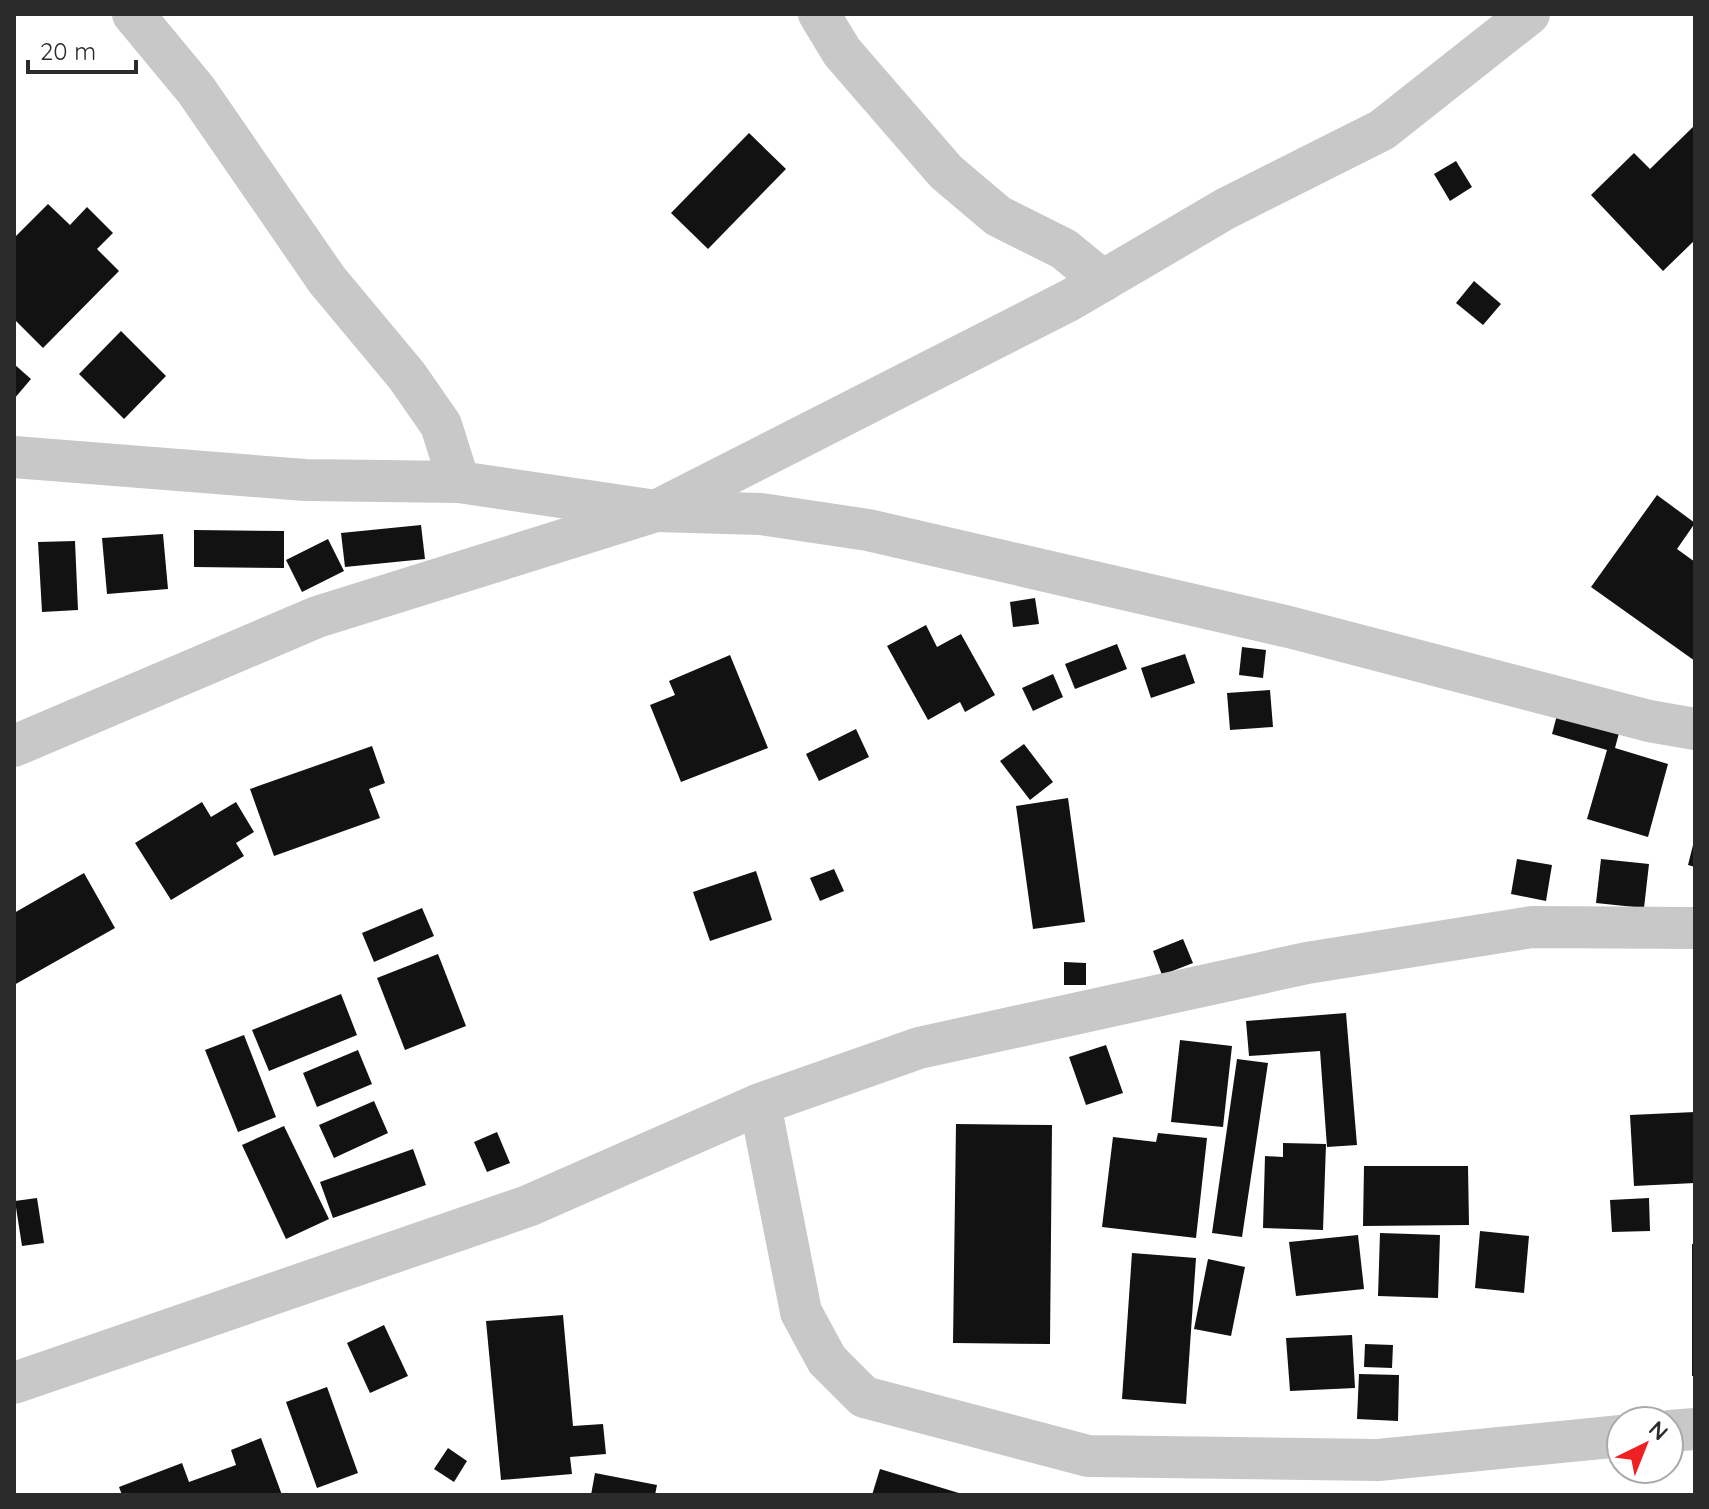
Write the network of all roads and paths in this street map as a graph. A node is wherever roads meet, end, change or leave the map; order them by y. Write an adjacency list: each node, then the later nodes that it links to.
1 (133, 14): 6 (street)
2 (819, 14): 4 (street)
3 (1529, 14): 4 (street)
4 (1103, 281): 7 (street)
5 (14, 457): 6 (street)
6 (459, 482): 7 (street)
7 (656, 511): 8 (street); 9 (street)
8 (1695, 729)
9 (14, 746)
10 (1695, 928): 11 (street)
11 (760, 1104): 12 (street); 13 (street)
12 (14, 1383)
13 (1605, 1438)

